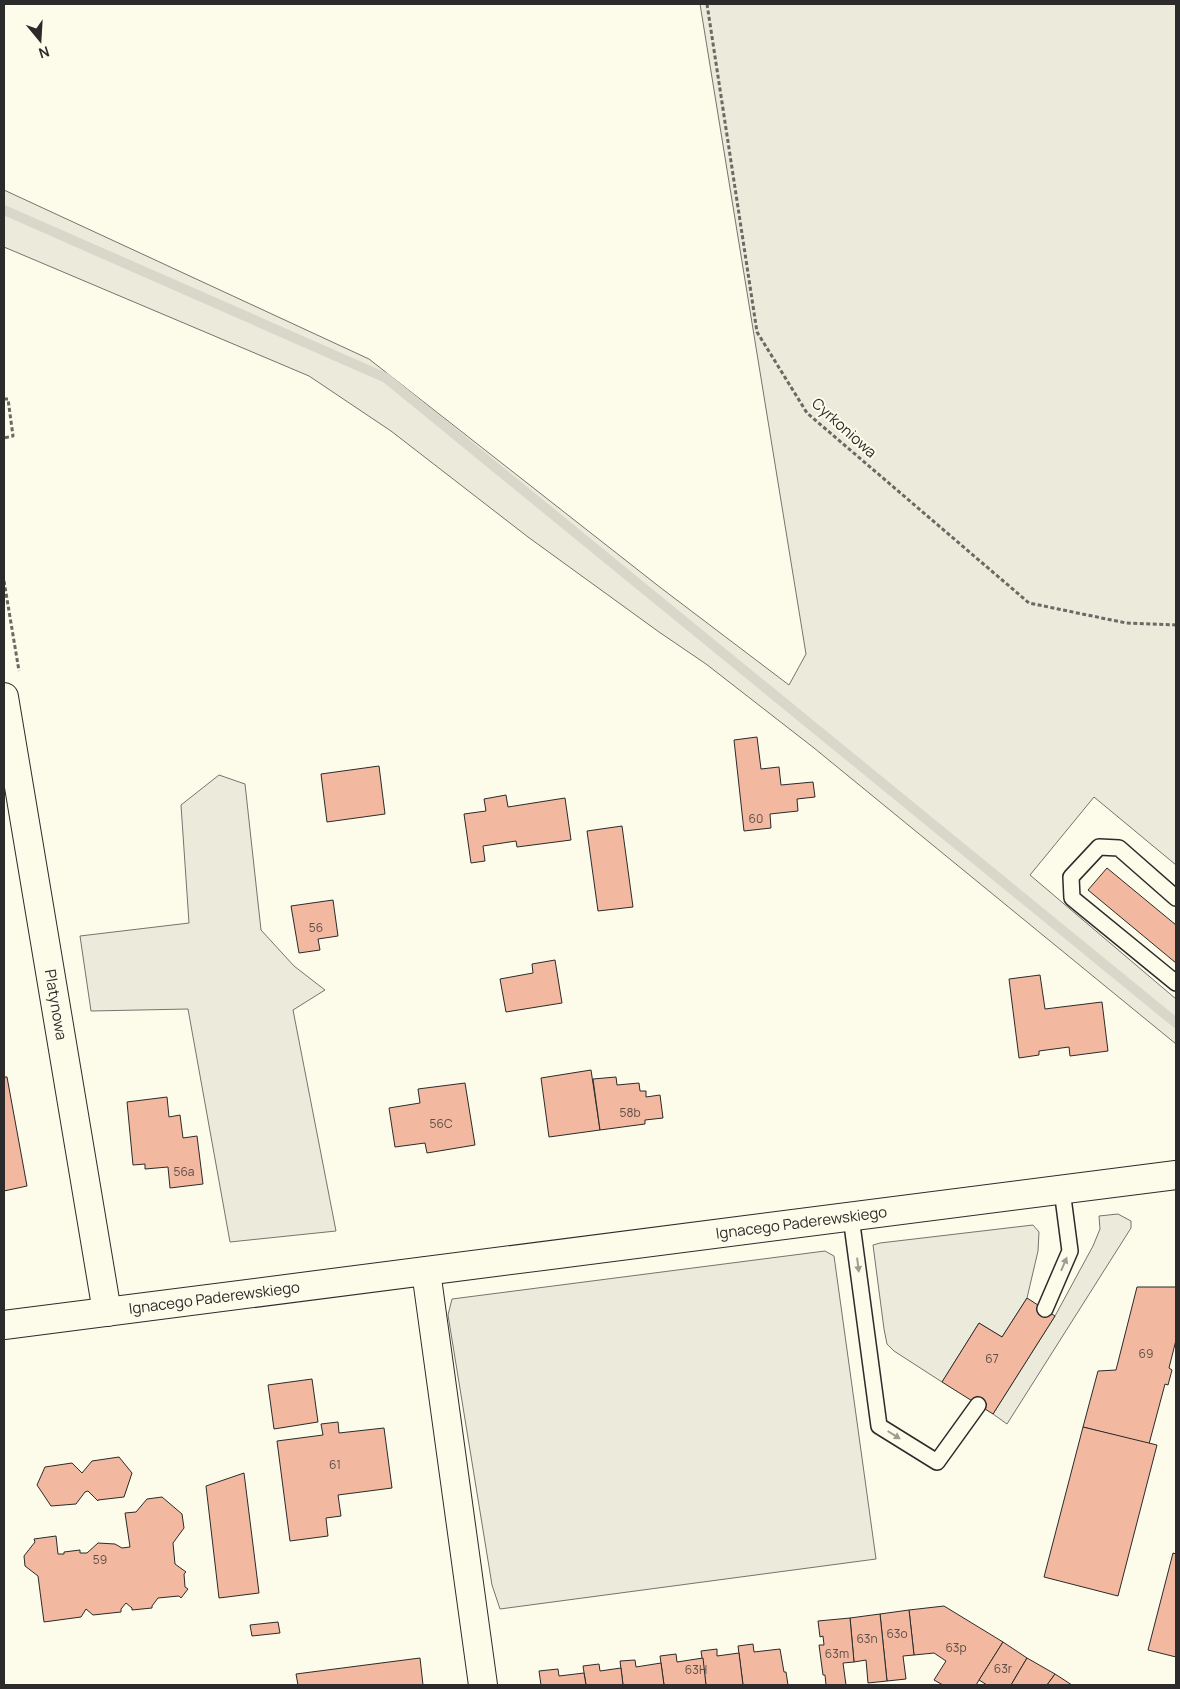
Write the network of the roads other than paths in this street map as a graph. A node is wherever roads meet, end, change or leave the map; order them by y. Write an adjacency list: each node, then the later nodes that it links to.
1 (4, 697): 9 (street, Platynowa)
2 (1176, 898): 3 (lane)
3 (1176, 983)
4 (1176, 1175): 5 (street, Ignacego Paderewskiego)
5 (1062, 1190): 6 (street, Ignacego Paderewskiego); 8 (lane, one-way to 5)
6 (851, 1217): 7 (street, Ignacego Paderewskiego); 11 (lane, one-way to 11)
7 (426, 1271): 9 (street, Ignacego Paderewskiego); 12 (street)
8 (1045, 1309)
9 (107, 1312): 10 (street, Ignacego Paderewskiego)
10 (4, 1325)
11 (978, 1405)
12 (483, 1685)

